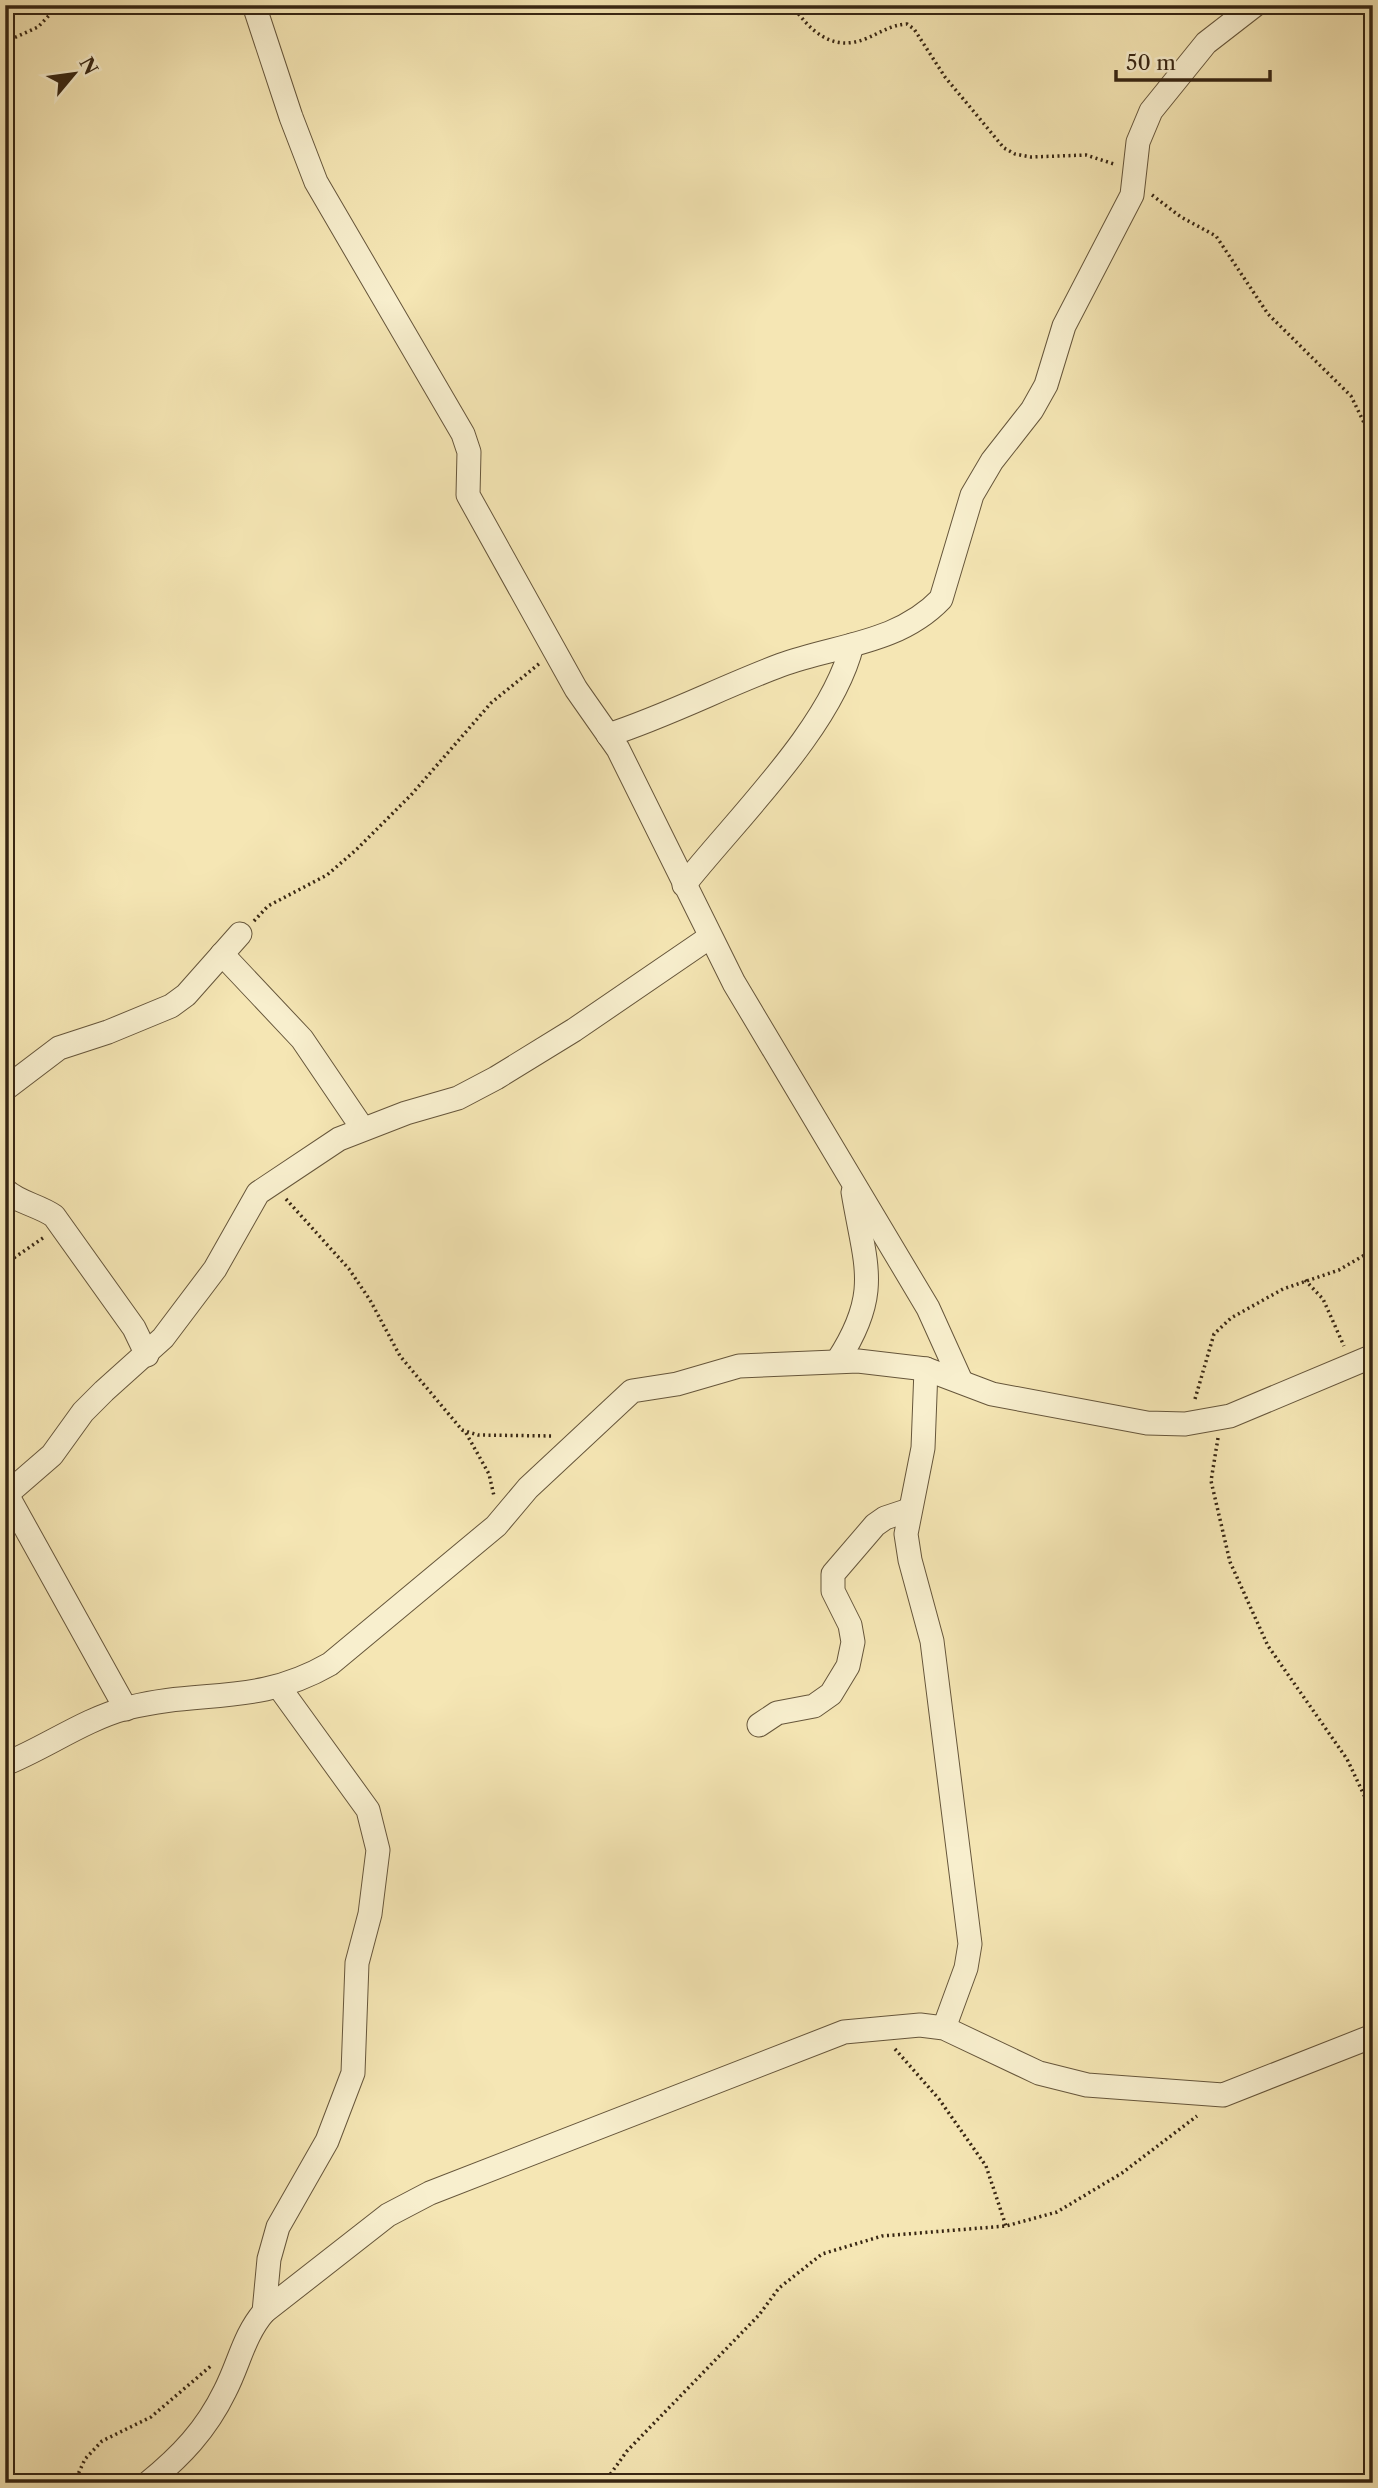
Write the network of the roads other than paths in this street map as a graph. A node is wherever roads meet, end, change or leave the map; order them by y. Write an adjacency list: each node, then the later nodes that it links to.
1 (254, 5): 4 (street)
2 (1255, 5): 3 (street)
3 (852, 645): 4 (street); 5 (street)
4 (608, 735): 5 (street)
5 (684, 885): 7 (street)
6 (240, 934): 8 (street)
7 (710, 937): 10 (street); 11 (street)
8 (222, 954): 9 (street); 10 (street)
9 (5, 1090)
10 (363, 1129): 13 (street)
11 (851, 1182): 15 (street); 17 (street)
12 (5, 1190): 13 (street)
13 (147, 1355): 18 (street)
14 (1373, 1356): 17 (street)
15 (838, 1360): 16 (street); 20 (street)
16 (926, 1369): 17 (street); 19 (street)
17 (961, 1381)
18 (7, 1496): 21 (street)
19 (909, 1510): 22 (street); 24 (street)
20 (279, 1687): 21 (street); 26 (street)
21 (126, 1709): 23 (street)
22 (759, 1726)
23 (5, 1764)
24 (944, 2028): 25 (street); 26 (street)
25 (1373, 2036)
26 (264, 2312): 27 (street)
27 (148, 2483)

